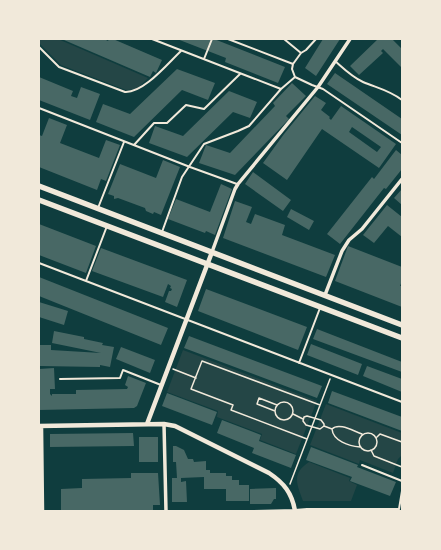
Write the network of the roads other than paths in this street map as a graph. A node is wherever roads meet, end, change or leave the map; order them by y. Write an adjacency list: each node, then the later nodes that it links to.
1 (152, 39): 8 (lane)
2 (212, 39): 10 (lane)
3 (228, 39): 12 (lane)
4 (284, 39): 9 (lane)
5 (316, 39): 9 (lane)
6 (350, 39): 11 (street)
7 (39, 47): 8 (lane)
8 (182, 51): 10 (lane)
9 (301, 53): 12 (lane)
10 (204, 60): 13 (lane)
11 (335, 61): 15 (street); 17 (lane)
12 (293, 64): 14 (lane)
13 (240, 74): 16 (lane); 21 (lane)
14 (295, 77): 15 (lane); 16 (lane)
15 (318, 87): 20 (lane); 24 (street)
16 (281, 89): 22 (lane)
17 (402, 100)
18 (39, 108): 19 (lane)
19 (124, 142): 21 (lane); 27 (lane)
20 (402, 143)
21 (134, 145): 22 (lane)
22 (190, 167): 24 (lane); 29 (lane)
23 (402, 179): 34 (street)
24 (238, 184): 30 (street)
25 (39, 186): 27 (main road)
26 (39, 200): 28 (main road)
27 (98, 209): 29 (main road)
28 (107, 226): 32 (main road); 33 (lane)
29 (161, 233): 30 (main road)
30 (212, 252): 32 (street); 34 (main road)
31 (39, 263): 33 (lane)
32 (207, 264): 35 (main road); 36 (street)
33 (86, 281): 36 (lane)
34 (325, 295): 37 (main road)
35 (320, 307): 38 (main road); 39 (lane)
36 (186, 320): 39 (lane); 41 (street)
37 (402, 325)
38 (402, 338)
39 (299, 363): 42 (lane)
40 (60, 379): 41 (lane)
41 (162, 385): 43 (street)
42 (402, 402)
43 (147, 424): 44 (street); 45 (street)
44 (164, 424): 50 (street); 52 (street)
45 (40, 426): 49 (street)
46 (362, 465): 47 (lane)
47 (402, 481)
48 (402, 491): 52 (lane)
49 (42, 511)
50 (166, 511)
51 (253, 511): 52 (lane)
52 (295, 511)

